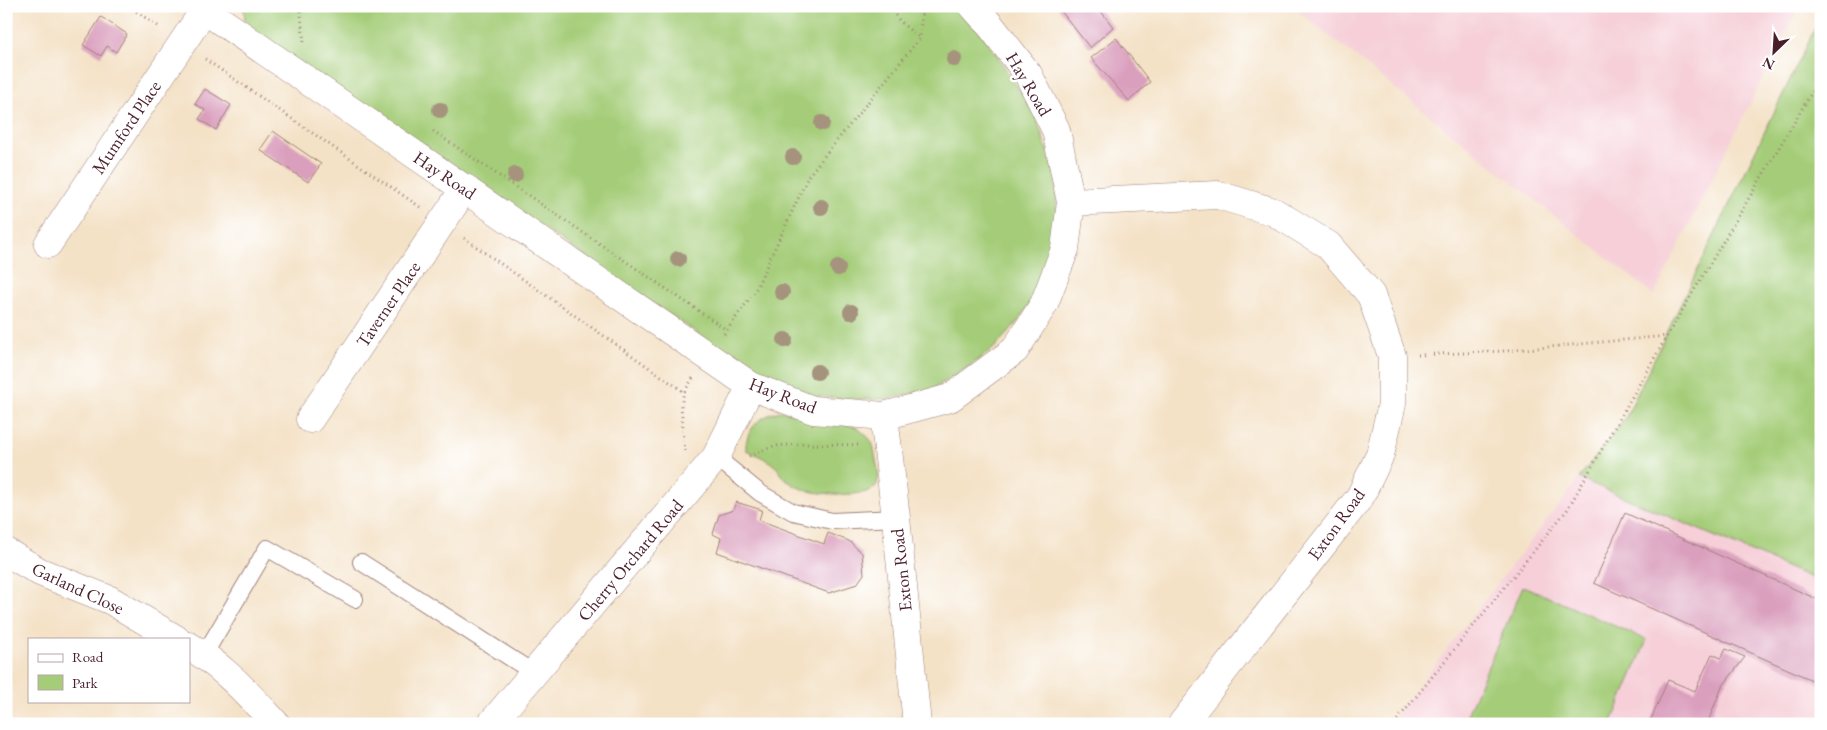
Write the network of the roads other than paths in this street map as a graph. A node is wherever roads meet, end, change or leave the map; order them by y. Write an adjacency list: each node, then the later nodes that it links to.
1 (973, 6): 4 (street, Hay Road)
2 (204, 7): 3 (street, Hay Road); 5 (street, Mumford Place)
3 (465, 188): 6 (street, Hay Road); 8 (street, Taverner Place)
4 (1071, 202): 7 (street, Hay Road); 20 (street, Exton Road)
5 (48, 244)
6 (752, 386): 7 (street, Hay Road); 9 (street, Cherry Orchard Road)
7 (884, 416): 10 (street, Exton Road)
8 (310, 419)
9 (716, 468): 10 (lane); 16 (street, Cherry Orchard Road)
10 (896, 518): 19 (street, Exton Road)
11 (6, 552): 14 (street, Garland Close)
12 (361, 562): 16 (lane)
13 (355, 599): 15 (lane)
14 (174, 638)
15 (197, 651): 17 (street)
16 (534, 673): 18 (street, Cherry Orchard Road)
17 (276, 724)
18 (491, 724)
19 (917, 724)
20 (1182, 724)

